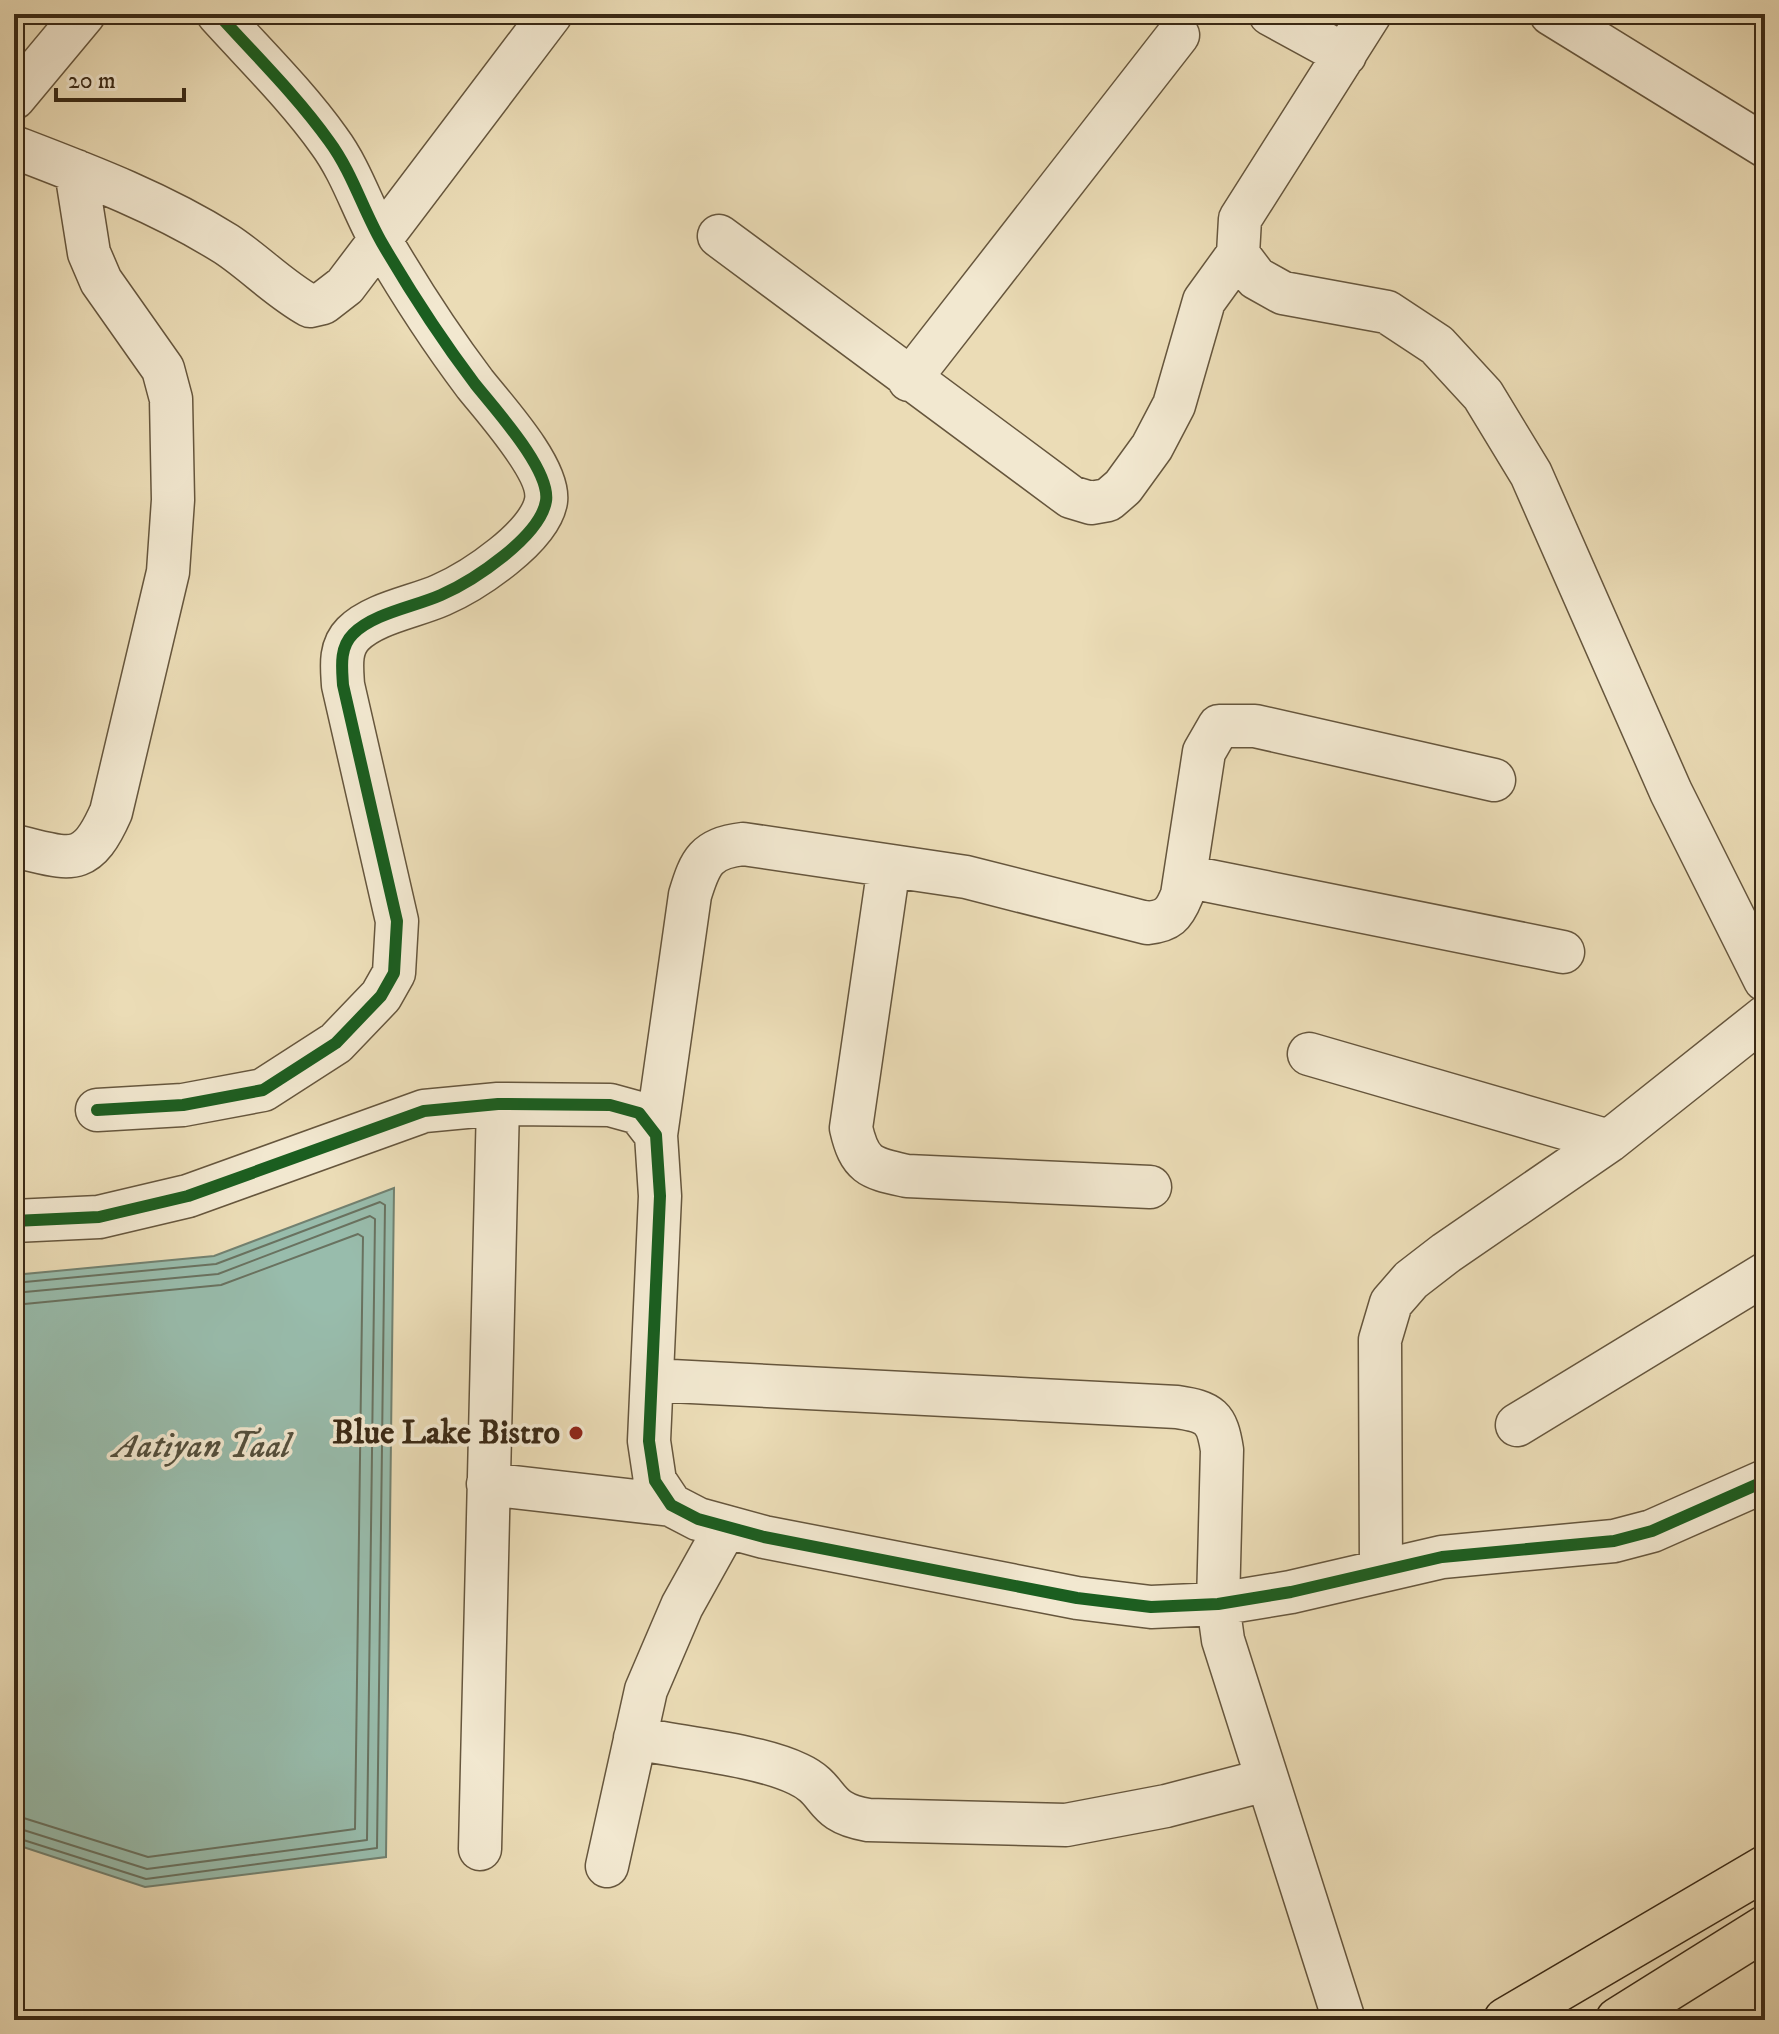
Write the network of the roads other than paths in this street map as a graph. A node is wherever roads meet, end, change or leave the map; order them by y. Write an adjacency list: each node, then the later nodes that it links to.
1 (218, 14): 14 (street)
2 (551, 14): 14 (street)
3 (1270, 14): 8 (street)
4 (1370, 14): 8 (street)
5 (1551, 14): 10 (street)
6 (66, 20): 9 (street)
7 (1178, 35): 16 (street)
8 (1345, 55): 15 (street)
9 (14, 98)
10 (1765, 146)
11 (14, 147): 12 (street)
12 (76, 171): 14 (street); 18 (street)
13 (719, 236): 16 (street)
14 (381, 241): 26 (street)
15 (1238, 254): 16 (street); 22 (street)
16 (909, 380)
17 (1494, 780): 20 (street)
18 (14, 846)
19 (889, 866): 20 (street); 27 (street); 29 (street)
20 (1185, 876): 21 (street)
21 (1563, 952)
22 (1765, 980)
23 (1765, 1017): 28 (street)
24 (1309, 1054): 28 (street)
25 (498, 1104): 27 (street); 30 (street); 35 (street)
26 (97, 1110)
27 (656, 1135): 32 (street)
28 (1609, 1141): 38 (street)
29 (1150, 1187)
30 (14, 1221)
31 (1765, 1274): 33 (street)
32 (652, 1380): 36 (street); 39 (street)
33 (1517, 1425)
34 (1765, 1481): 38 (street)
35 (488, 1484): 36 (street); 42 (street)
36 (671, 1505): 37 (street)
37 (726, 1527): 39 (street); 40 (street)
38 (1381, 1571): 39 (street)
39 (1218, 1604): 41 (street)
40 (635, 1738): 41 (street); 43 (street)
41 (1266, 1780): 46 (street)
42 (480, 1849)
43 (607, 1866)
44 (1765, 1868): 47 (main road)
45 (1765, 1928): 48 (main road)
46 (1344, 2020)
47 (1506, 2020)
48 (1618, 2020)

